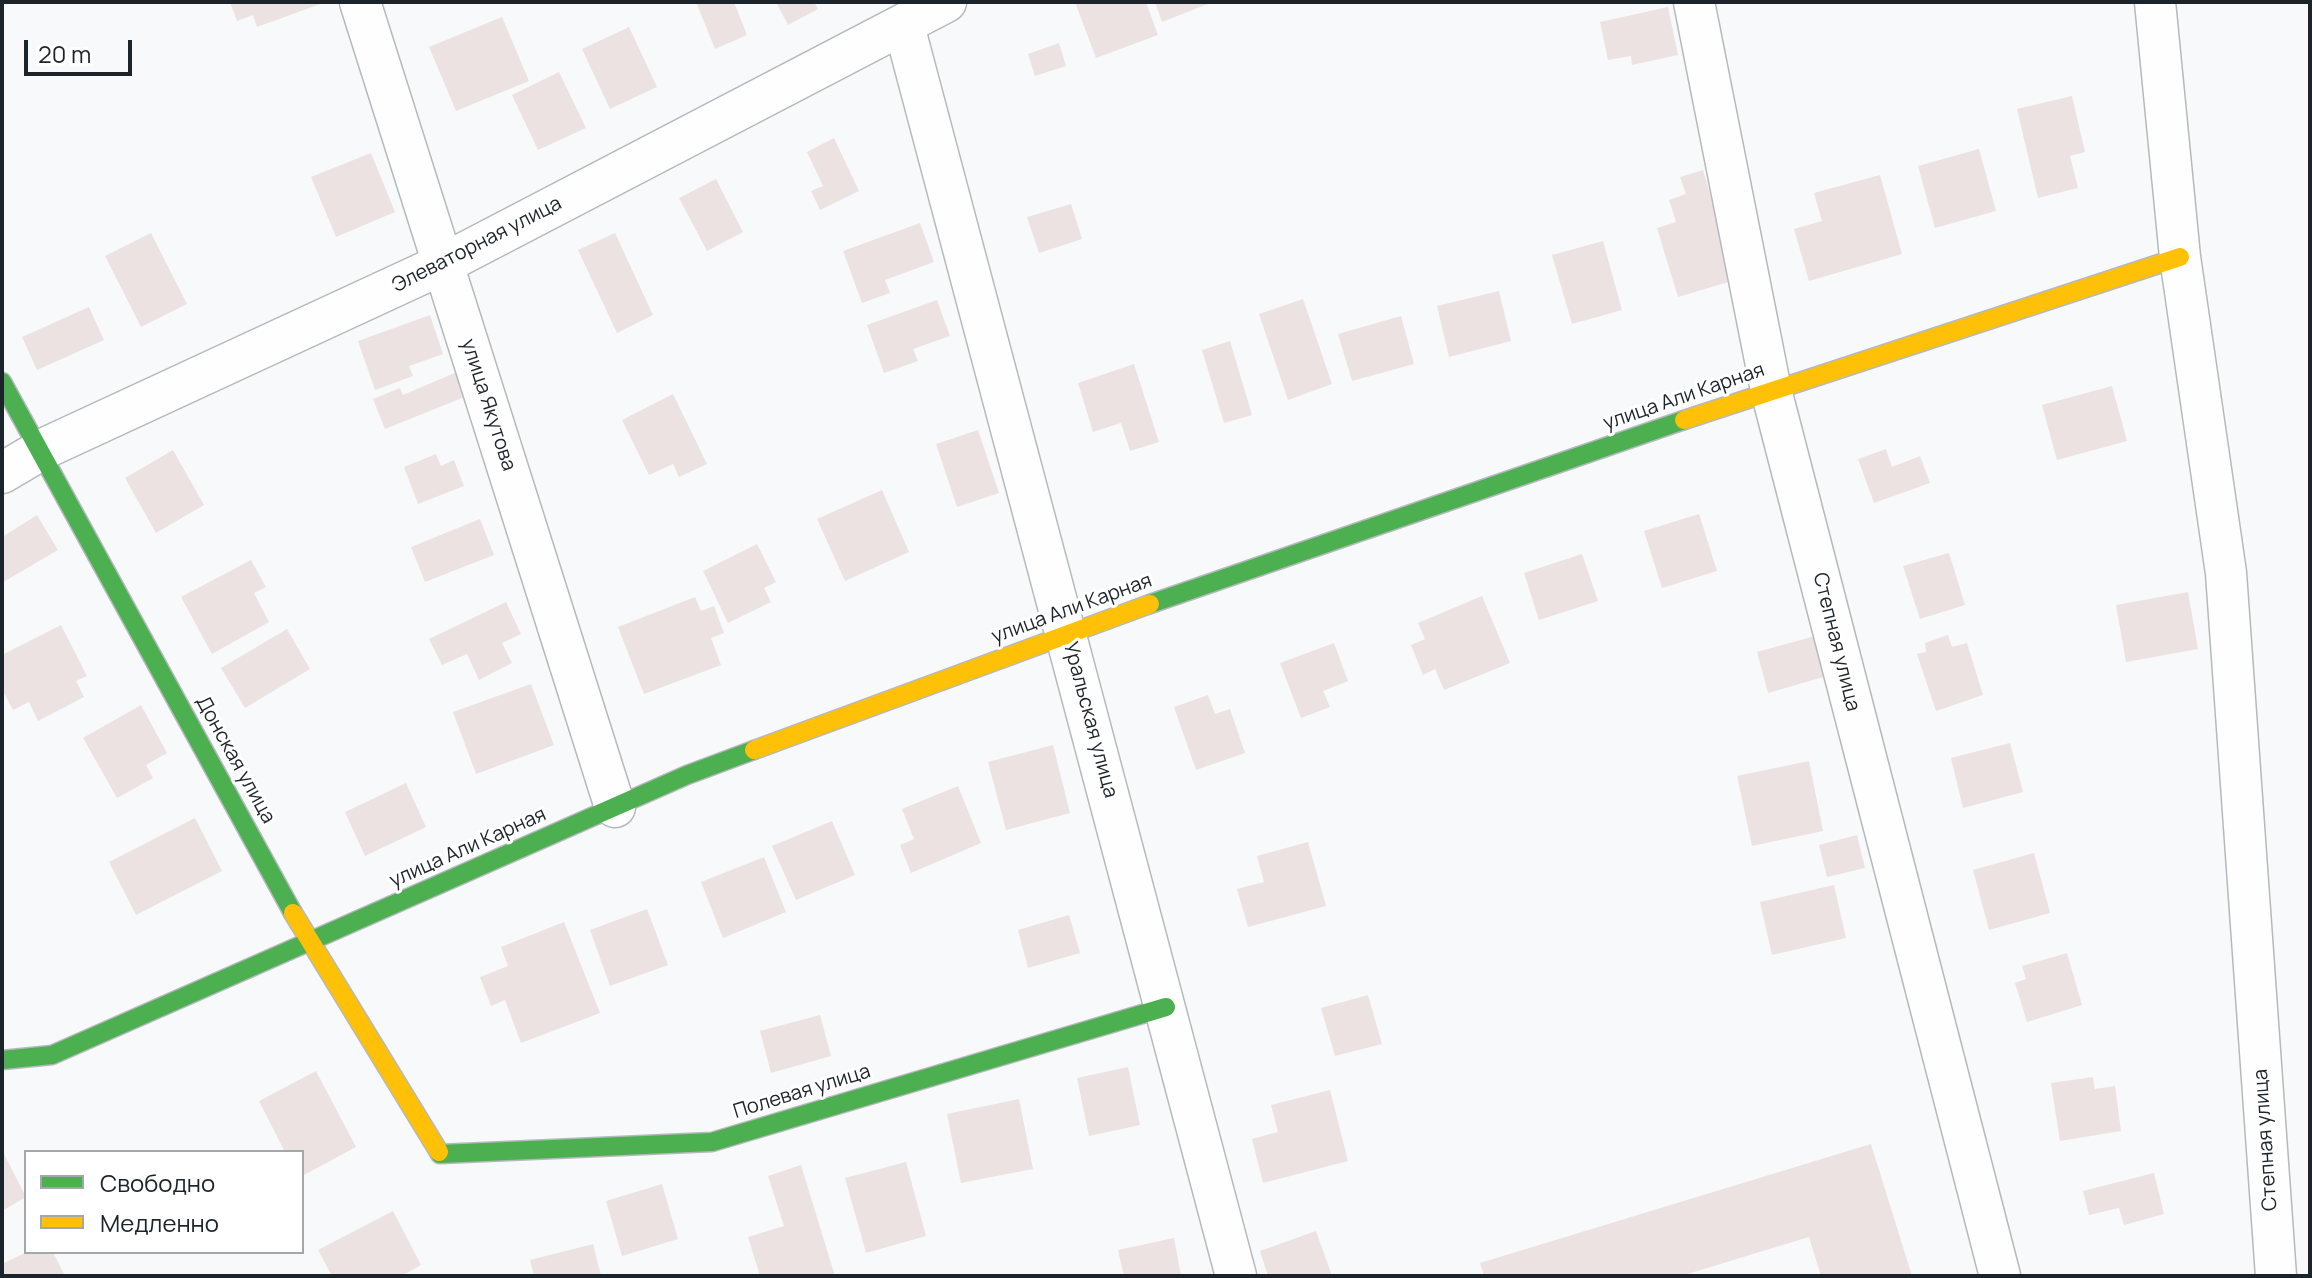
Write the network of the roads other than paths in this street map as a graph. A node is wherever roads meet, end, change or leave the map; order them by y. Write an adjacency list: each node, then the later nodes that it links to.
1 (360, 2): 7 (street, улица Якутова)
2 (946, 2): 5 (street, Элеваторная улица)
3 (1694, 2): 9 (street, Степная улица)
4 (2155, 2): 6 (street, Степная улица)
5 (904, 26): 7 (street, Элеваторная улица); 12 (street, Уральская улица)
6 (2180, 257): 9 (street, улица Али Карная); 20 (street, Степная улица)
7 (443, 264): 10 (street, Элеваторная улица); 13 (street, улица Якутова)
8 (2, 382): 10 (street, Донская улица)
9 (1771, 390): 12 (street, улица Али Карная); 19 (street, Степная улица)
10 (41, 450): 11 (street, Элеваторная улица); 14 (street, Донская улица)
11 (2, 473)
12 (1067, 633): 13 (street, улица Али Карная); 15 (street, Уральская улица)
13 (615, 807): 14 (street, улица Али Карная)
14 (309, 942): 16 (street, улица Али Карная); 17 (street, Донская улица)
15 (1166, 1007): 17 (street, Полевая улица); 18 (street, Уральская улица)
16 (2, 1060)
17 (440, 1154)
18 (1236, 1276)
19 (2000, 1276)
20 (2276, 1276)

